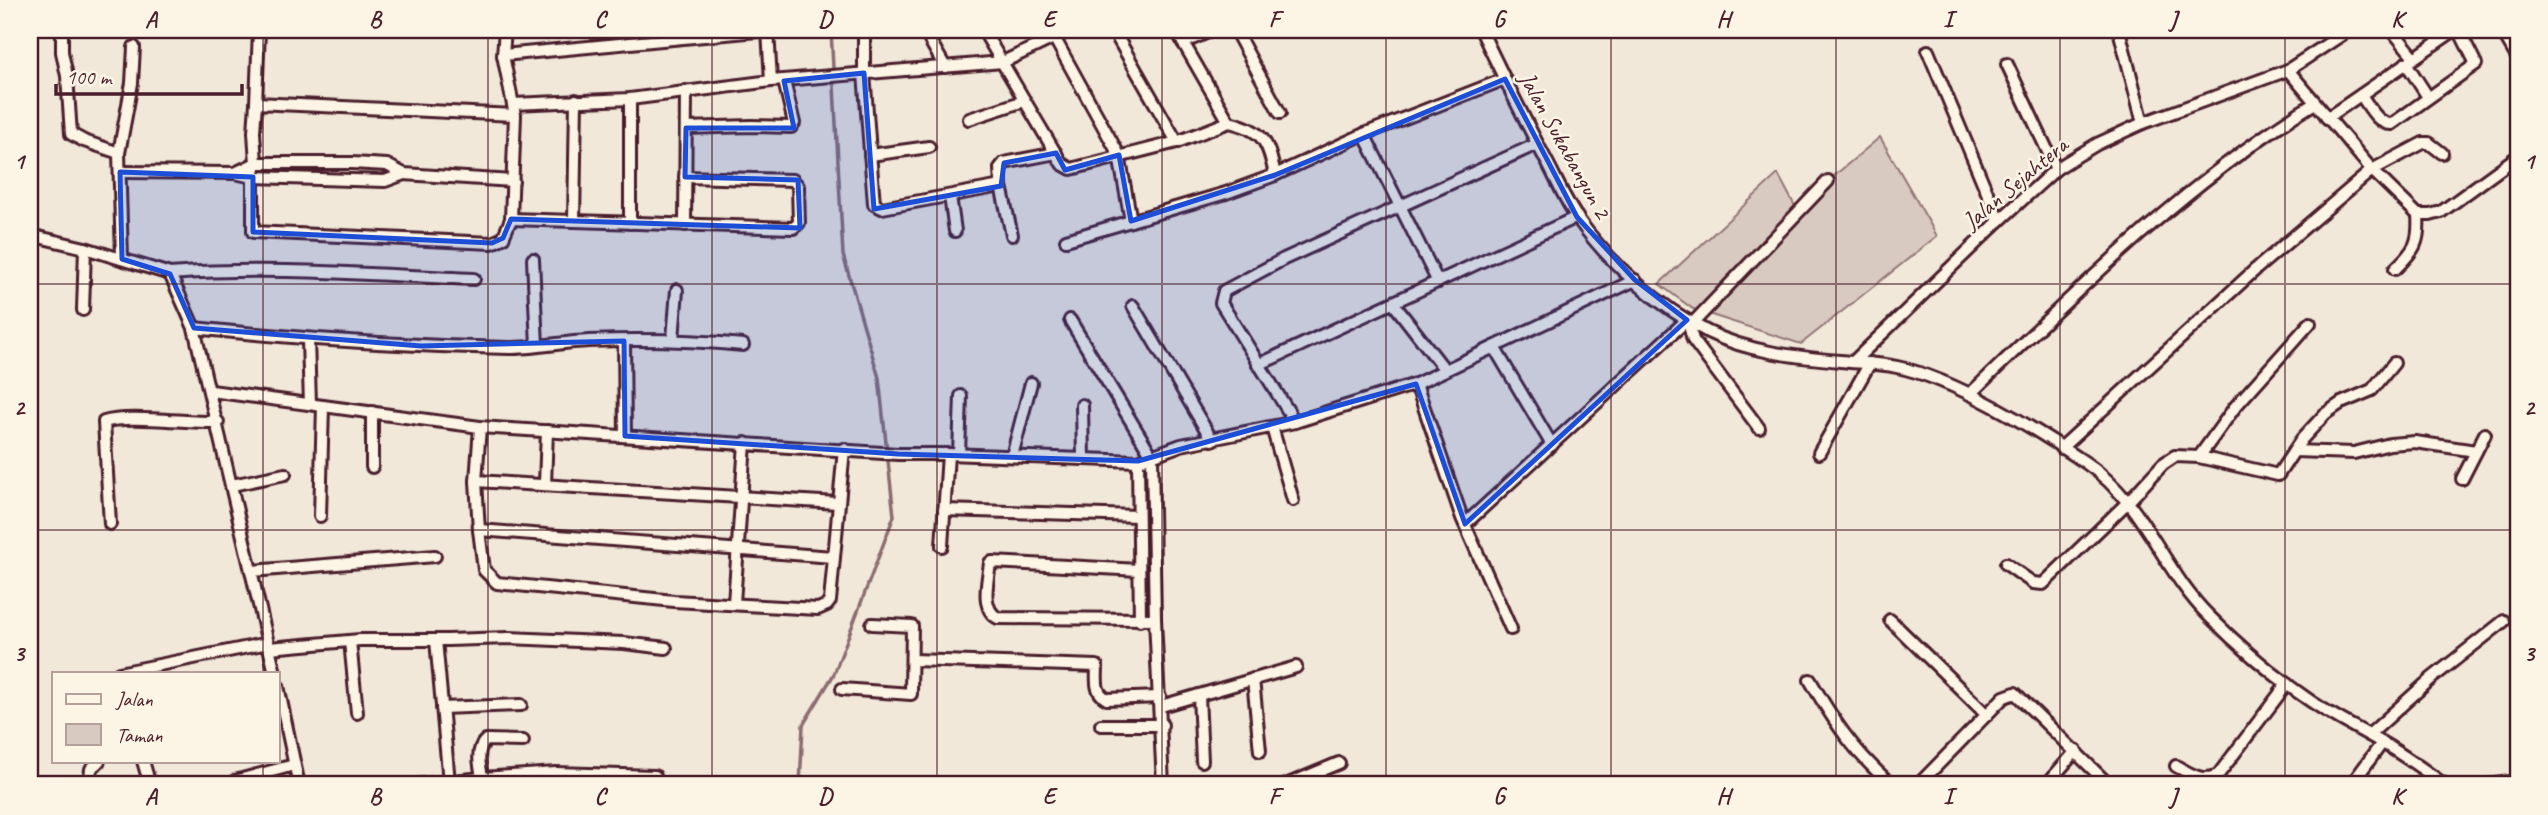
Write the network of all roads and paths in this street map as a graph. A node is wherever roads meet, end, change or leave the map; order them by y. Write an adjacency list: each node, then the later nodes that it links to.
1 (62, 30): 53 (street)
2 (259, 30): 40 (street)
3 (505, 30): 23 (street)
4 (768, 30): 23 (street); 33 (street)
5 (864, 30): 30 (street)
6 (924, 30): 28 (street)
7 (983, 30): 26 (street)
8 (1070, 30): 19 (street)
9 (1113, 30): 50 (street)
10 (1176, 30): 20 (street)
11 (1213, 30): 20 (street)
12 (1234, 30): 43 (street)
13 (1481, 30): 31 (street, Jalan Sukabangun 2)
14 (2119, 30): 47 (street)
15 (2349, 30): 29 (street, Jalan Sejahtera)
16 (2392, 30): 24 (street)
17 (2457, 30): 24 (street); 36 (street)
18 (2501, 30): 25 (street)
19 (1053, 34): 26 (street); 57 (street)
20 (1183, 43): 46 (street)
21 (134, 47): 53 (street)
22 (1928, 51): 80 (street)
23 (503, 55): 42 (street)
24 (2410, 60): 35 (street); 36 (street)
25 (2518, 60)
26 (1003, 62): 28 (street); 39 (street)
27 (2007, 64): 61 (street)
28 (945, 67): 30 (street)
29 (2288, 70): 41 (street); 47 (street, Jalan Sejahtera)
30 (859, 73): 32 (street); 56 (street)
31 (1505, 79): 49 (street); 51 (street, Jalan Sukabangun 2)
32 (787, 81): 33 (street); 48 (street)
33 (771, 82): 34 (street)
34 (686, 91): 37 (street); 48 (street)
35 (2361, 95): 36 (street); 44 (street)
36 (2428, 97)
37 (630, 99): 38 (street); 81 (street)
38 (576, 100): 42 (street); 78 (street)
39 (1024, 101): 45 (street); 54 (street)
40 (256, 103): 42 (street); 59 (street)
41 (2315, 103): 44 (street); 117 (street)
42 (514, 109): 70 (street)
43 (1280, 113)
44 (2327, 118): 62 (street)
45 (970, 119)
46 (1229, 122): 50 (street); 66 (street)
47 (2143, 123): 61 (street, Jalan Sejahtera)
48 (686, 128): 68 (street)
49 (1364, 134): 66 (street); 74 (street)
50 (1177, 142): 57 (street)
51 (1537, 144): 74 (street); 76 (street, Jalan Sukabangun 2)
52 (929, 147): 56 (street)
53 (119, 153): 63 (street)
54 (1056, 153): 57 (street); 72 (street)
55 (2442, 153): 62 (street)
56 (870, 155): 73 (street)
57 (1119, 155): 79 (street)
58 (2518, 156): 75 (street)
59 (256, 163): 60 (street); 64 (street); 67 (street)
60 (331, 163): 65 (street); 69 (street)
61 (2056, 169): 80 (street, Jalan Sejahtera)
62 (2372, 170): 75 (street); 134 (street)
63 (120, 172): 64 (street); 89 (street)
64 (234, 173): 67 (street)
65 (404, 174): 69 (street); 70 (street)
66 (1275, 175): 79 (street)
67 (253, 177): 69 (street); 77 (street)
68 (685, 177): 82 (street); 82 (street)
69 (330, 178)
70 (513, 181): 77 (street)
71 (1828, 181): 100 (street)
72 (1001, 186): 73 (street); 85 (street)
73 (950, 196): 83 (street)
74 (1399, 208): 94 (street); 112 (street)
75 (2418, 215): 90 (street)
76 (1577, 217): 93 (street, Jalan Sukabangun 2); 94 (street)
77 (511, 219): 78 (street)
78 (574, 221): 81 (street)
79 (1130, 221): 86 (street)
80 (1999, 221): 109 (street, Jalan Sejahtera)
81 (630, 223): 82 (street)
82 (685, 225)
83 (955, 231)
84 (30, 235): 87 (street)
85 (1012, 235)
86 (1066, 240)
87 (85, 248): 89 (street); 98 (street)
88 (533, 259): 107 (street)
89 (122, 260): 91 (street)
90 (2395, 269)
91 (170, 274): 92 (street); 102 (street)
92 (474, 279)
93 (1635, 280): 100 (street, Jalan Sukabangun 2); 108 (street)
94 (1438, 282): 96 (street)
95 (677, 290): 103 (street)
96 (1394, 303): 112 (street); 113 (street)
97 (1133, 306): 131 (street)
98 (83, 310)
99 (1070, 320): 141 (street)
100 (1690, 321): 109 (street, Jalan Sukabangun 2); 127 (street); 133 (street)
101 (2310, 323): 142 (street)
102 (194, 328): 104 (street); 116 (street)
103 (673, 339): 105 (street); 106 (street)
104 (308, 340): 107 (street); 119 (street)
105 (624, 341): 107 (street); 130 (street)
106 (743, 345)
107 (537, 346)
108 (1494, 347): 113 (street); 133 (street)
109 (1853, 362): 110 (street, Jalan Sukabangun 2)
110 (1870, 363): 117 (street, Jalan Sukabangun 2); 138 (street)
111 (2394, 363): 136 (street)
112 (1258, 365): 124 (street)
113 (1445, 370): 115 (street)
114 (1031, 383): 140 (street)
115 (1416, 384): 124 (street); 159 (street)
116 (211, 391): 119 (street); 123 (street)
117 (1970, 394): 134 (street, Jalan Sukabangun 2)
118 (961, 396): 139 (street)
119 (310, 404): 121 (street)
120 (1082, 405): 143 (street)
121 (323, 406): 122 (street); 156 (street)
122 (372, 412): 125 (street); 145 (street)
123 (218, 422): 150 (street); 158 (street)
124 (1294, 422): 126 (street)
125 (481, 427): 128 (street); 148 (street)
126 (1272, 427): 131 (street); 152 (street)
127 (1759, 428)
128 (547, 431): 130 (street); 149 (street)
129 (2486, 434): 137 (street)
130 (625, 436): 132 (street)
131 (1212, 440): 141 (street)
132 (745, 443): 135 (street); 151 (street)
133 (1552, 445): 159 (street)
134 (2061, 448): 153 (street, Jalan Sukabangun 2)
135 (844, 449): 139 (street); 154 (street)
136 (2294, 451): 137 (street); 142 (street)
137 (2476, 451): 147 (street)
138 (1819, 453)
139 (953, 454): 140 (street); 155 (street)
140 (1012, 456): 143 (street)
141 (1152, 456): 144 (street); 169 (street)
142 (2199, 457): 153 (street)
143 (1083, 459): 144 (street)
144 (1138, 461): 157 (street)
145 (372, 467)
146 (285, 474): 150 (street)
147 (2462, 479)
148 (476, 481): 149 (street); 160 (street)
149 (545, 484): 151 (street)
150 (232, 485): 167 (street)
151 (741, 498): 154 (street); 162 (street)
152 (1293, 500)
153 (2128, 502): 165 (street); 185 (street, Jalan Sukabangun 2)
154 (838, 503): 164 (street)
155 (944, 510): 157 (street); 161 (street)
156 (320, 516)
157 (1138, 516): 166 (street)
158 (110, 524)
159 (1465, 524): 174 (street)
160 (479, 530): 162 (street); 168 (street)
161 (942, 546)
162 (737, 550): 164 (street); 168 (street)
163 (435, 556): 167 (street)
164 (833, 557): 168 (street)
165 (2006, 564)
166 (1139, 570): 170 (street); 170 (street)
167 (252, 571): 177 (street)
168 (734, 603)
169 (1155, 619): 170 (street); 188 (street)
170 (1140, 620)
171 (1890, 620): 192 (street)
172 (2504, 621): 196 (street)
173 (872, 624): 179 (street)
174 (1511, 629)
175 (436, 640): 176 (street); 178 (street); 190 (street)
176 (350, 641): 177 (street); 191 (street)
177 (269, 646): 181 (street); 182 (street)
178 (666, 648)
179 (913, 660): 186 (street); 188 (street)
180 (1296, 667): 183 (street)
181 (125, 672)
182 (275, 672)
183 (1253, 679): 187 (street); 199 (street)
184 (1810, 680): 220 (street)
185 (2287, 684): 196 (street, Jalan Sukabangun 2); 206 (street)
186 (842, 689)
187 (1199, 695): 188 (street); 201 (street)
188 (1160, 702): 195 (street)
189 (521, 705): 190 (street)
190 (442, 708): 213 (street)
191 (357, 713)
192 (1987, 715): 200 (street); 221 (street)
193 (282, 719): 205 (street)
194 (1101, 725): 195 (street)
195 (1161, 725): 218 (street)
196 (2368, 735): 198 (street, Jalan Sukabangun 2)
197 (523, 741): 211 (street)
198 (2382, 743): 224 (street); 225 (street, Jalan Sukabangun 2)
199 (1260, 751)
200 (2077, 751): 222 (street); 223 (street)
201 (1202, 761)
202 (98, 762): 214 (street)
203 (143, 762): 215 (street)
204 (1339, 763): 219 (street)
205 (294, 765): 210 (street); 216 (street)
206 (2176, 766)
207 (654, 776): 209 (street)
208 (557, 779): 209 (street); 211 (street)
209 (578, 780)
210 (235, 781)
211 (483, 781): 213 (street)
212 (2518, 781): 226 (street)
213 (441, 784): 217 (street)
214 (89, 785)
215 (150, 785)
216 (299, 785)
217 (415, 785)
218 (1163, 785)
219 (1286, 785)
220 (1892, 785)
221 (1918, 785)
222 (2046, 785)
223 (2109, 785)
224 (2351, 785)
225 (2445, 785)
226 (2487, 785)

